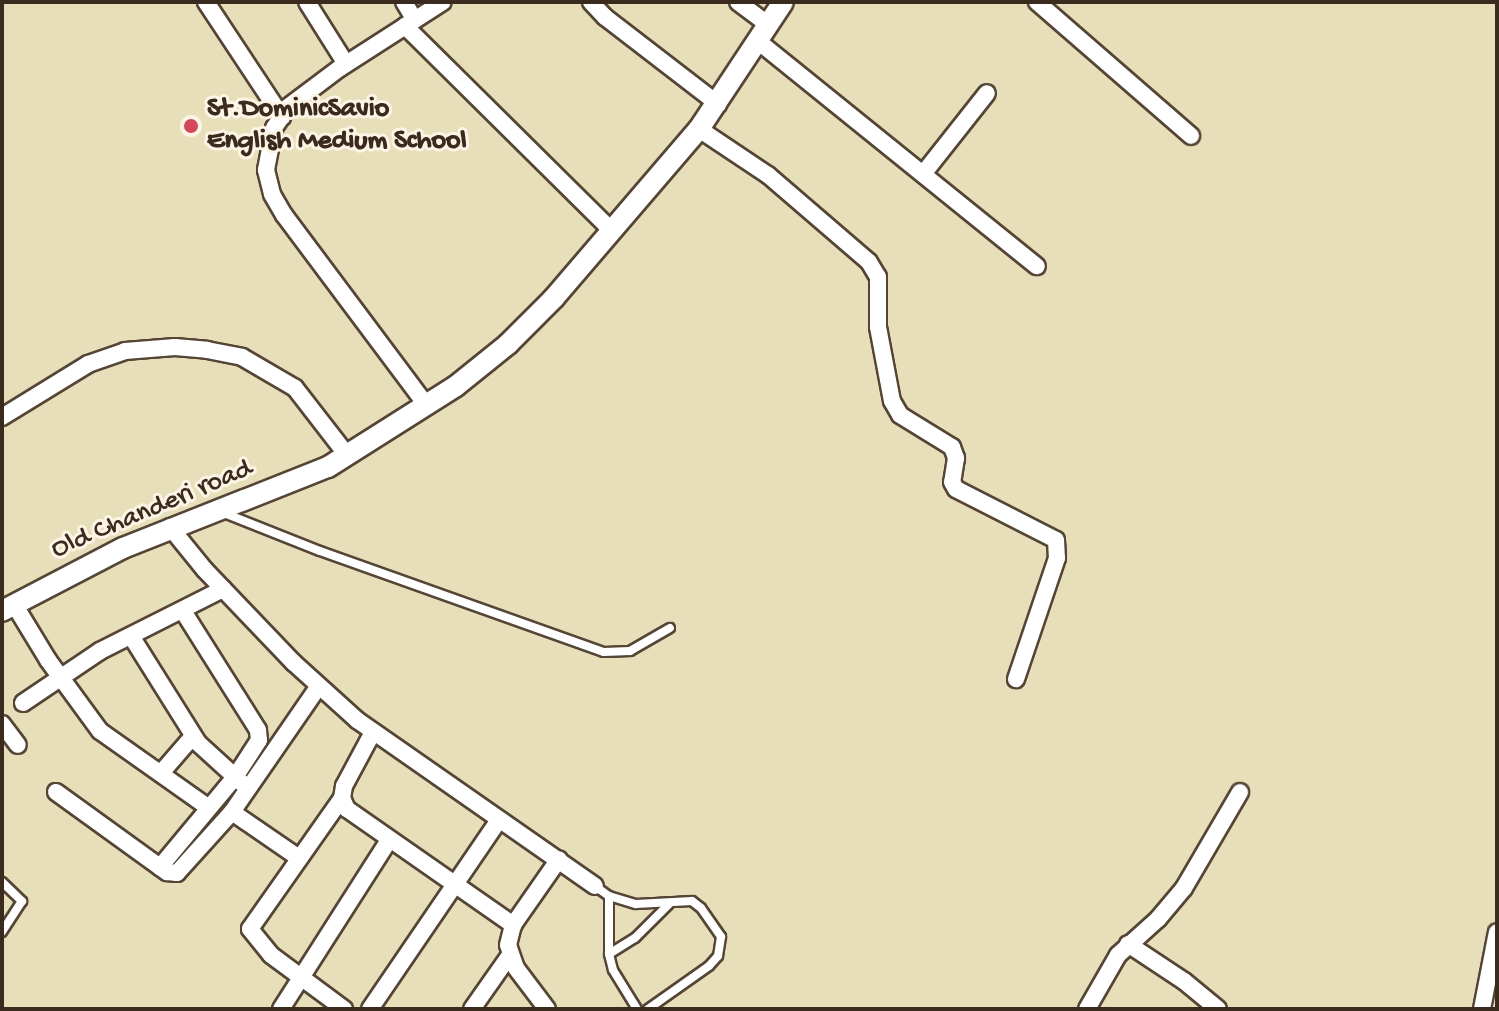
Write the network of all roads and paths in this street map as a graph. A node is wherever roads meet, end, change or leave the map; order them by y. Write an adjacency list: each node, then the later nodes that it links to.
1 (206, 2): 14 (street)
2 (307, 2): 11 (street)
3 (404, 2): 9 (street)
4 (443, 2): 9 (street)
5 (591, 2): 13 (street)
6 (738, 2): 10 (street)
7 (783, 2): 10 (street, Old Chanderi road)
8 (1037, 2): 16 (street)
9 (410, 23): 11 (street); 18 (street)
10 (764, 33): 13 (street, Old Chanderi road); 17 (street)
11 (346, 64): 14 (street)
12 (987, 93): 17 (street)
13 (718, 104): 15 (street, Old Chanderi road)
14 (282, 117): 20 (street)
15 (699, 129): 18 (street, Old Chanderi road); 31 (street)
16 (1191, 136)
17 (923, 174): 19 (street)
18 (612, 231): 20 (street, Old Chanderi road)
19 (1037, 266)
20 (427, 406): 22 (street, Old Chanderi road)
21 (2, 417): 22 (street)
22 (337, 461): 23 (street, Old Chanderi road)
23 (216, 510): 24 (street, Old Chanderi road); 28 (lane)
24 (170, 527): 25 (street); 26 (street, Old Chanderi road)
25 (223, 589): 27 (street); 32 (street)
26 (8, 608): 30 (street)
27 (183, 611): 29 (street); 39 (street)
28 (670, 628)
29 (131, 636): 30 (street); 36 (street)
30 (60, 678): 33 (street); 38 (street)
31 (1016, 679)
32 (319, 686): 35 (street); 39 (street)
33 (23, 703)
34 (2, 724): 37 (street)
35 (373, 732): 42 (street); 45 (street)
36 (193, 736): 38 (street); 39 (street)
37 (18, 745)
38 (161, 773): 43 (street)
39 (241, 782): 43 (street); 44 (street)
40 (56, 792): 49 (street)
41 (1240, 792): 57 (street)
42 (342, 798): 46 (street); 47 (street)
43 (209, 808): 49 (street)
44 (232, 812): 47 (street); 49 (street)
45 (499, 820): 48 (street); 51 (street)
46 (389, 840): 51 (street); 60 (street)
47 (299, 858): 60 (street)
48 (559, 859): 52 (street); 54 (street)
49 (160, 867)
50 (2, 882): 55 (lane)
51 (454, 885): 54 (street); 63 (street)
52 (602, 891): 53 (lane); 58 (lane)
53 (669, 903): 58 (lane); 67 (lane)
54 (513, 925): 59 (street)
55 (2, 932)
56 (1497, 932): 70 (street)
57 (1128, 944): 68 (street); 69 (street)
58 (609, 954): 66 (lane)
59 (510, 955): 64 (street); 65 (street)
60 (302, 979): 61 (street); 62 (street)
61 (281, 1009)
62 (344, 1009)
63 (370, 1009)
64 (472, 1009)
65 (547, 1009)
66 (637, 1009)
67 (648, 1009)
68 (1087, 1009)
69 (1218, 1009)
70 (1482, 1009)

